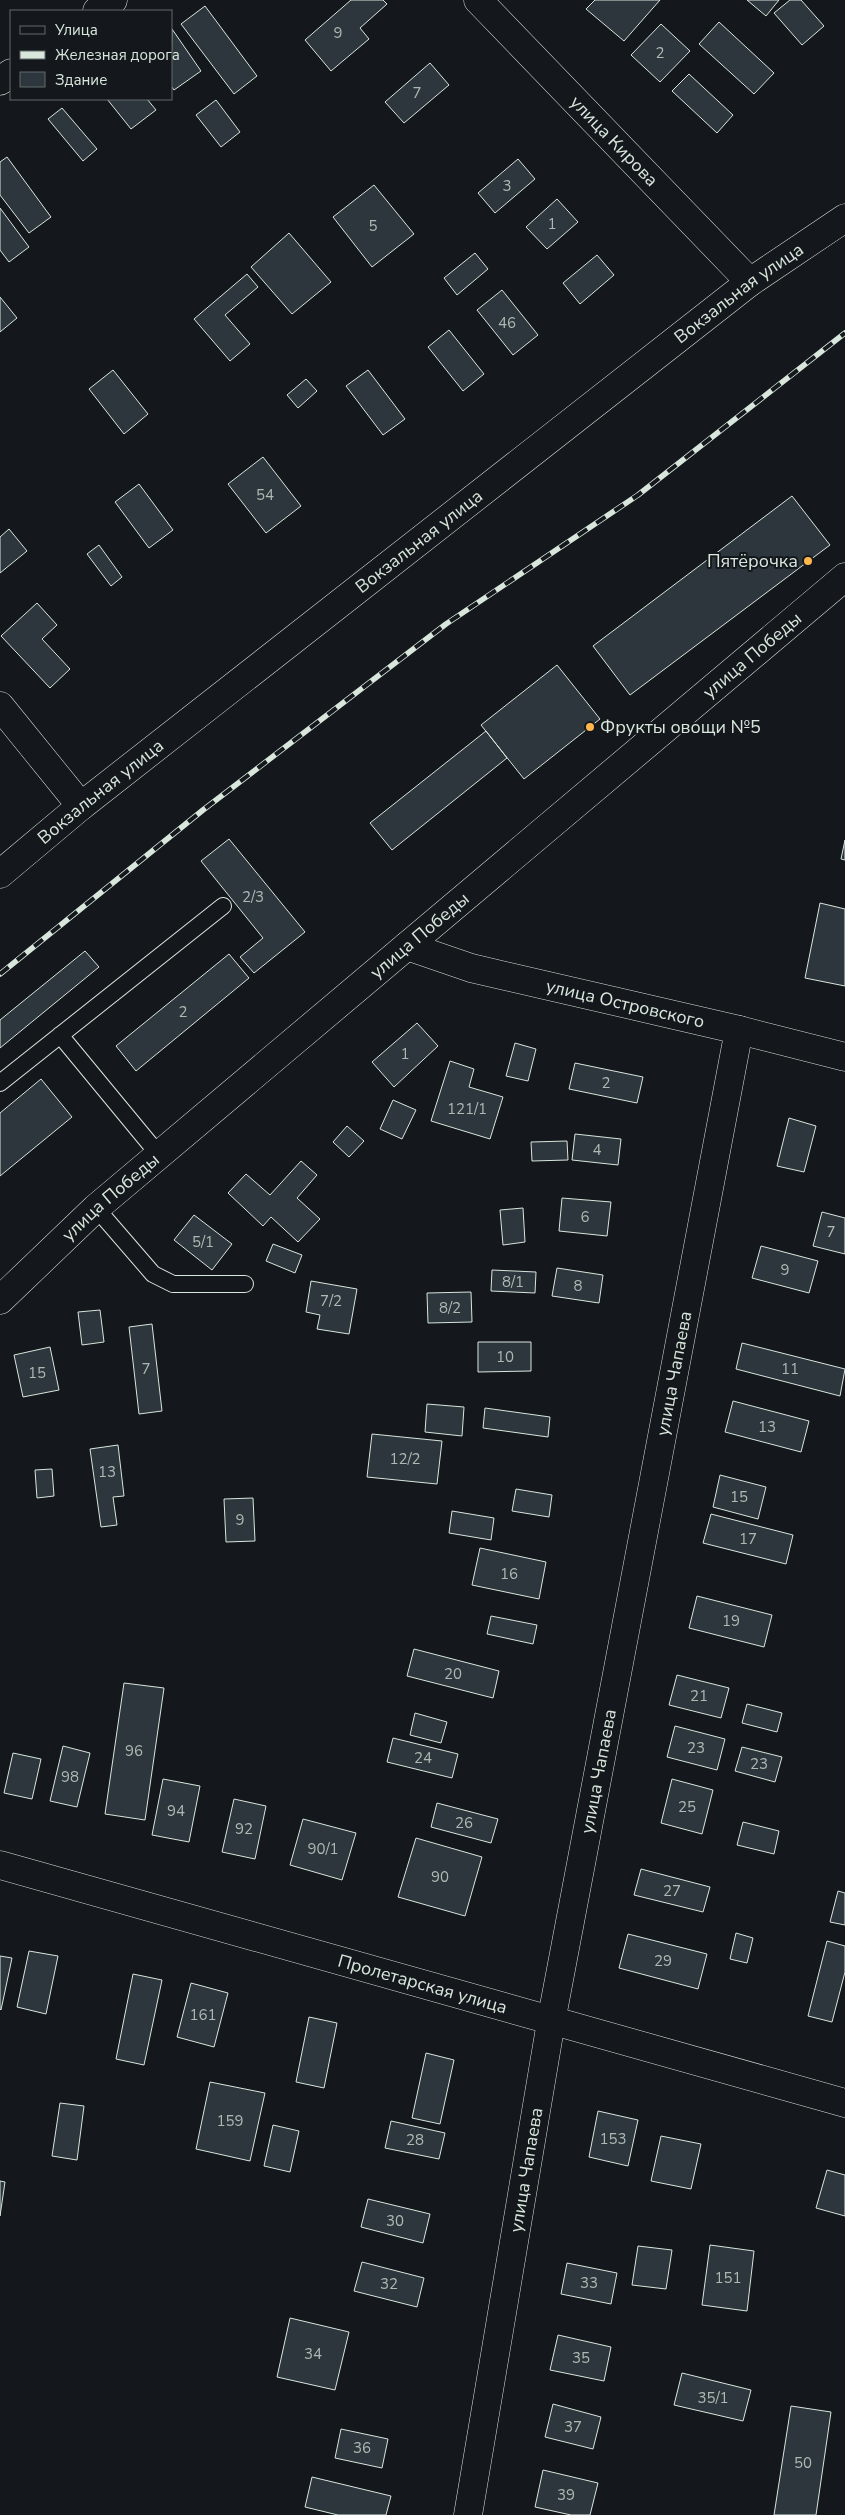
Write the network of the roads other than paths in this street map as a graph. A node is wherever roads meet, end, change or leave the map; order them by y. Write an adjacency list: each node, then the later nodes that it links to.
1 (113, 0): 3 (street)
2 (478, 0): 5 (street, улица Кирова)
3 (98, 10)
4 (845, 218): 5 (street, Вокзальная улица)
5 (750, 282): 8 (street, Вокзальная улица)
6 (845, 577): 11 (street, улица Победы)
7 (0, 706): 8 (street)
8 (81, 806): 9 (street, Вокзальная улица)
9 (0, 874)
10 (223, 906): 13 (lane)
11 (407, 946): 12 (street, улица Островского); 16 (street, улица Победы)
12 (739, 1030): 14 (street, улица Островского); 21 (street, улица Чапаева)
13 (60, 1035): 15 (lane); 16 (lane)
14 (845, 1057)
15 (0, 1083)
16 (160, 1155): 17 (street, улица Победы)
17 (96, 1208): 18 (lane); 19 (street, улица Победы)
18 (245, 1284)
19 (0, 1300)
20 (0, 1865): 21 (street, Пролетарская улица)
21 (551, 2022): 22 (street, Пролетарская улица); 23 (street, улица Чапаева)
22 (845, 2103)
23 (468, 2515)

